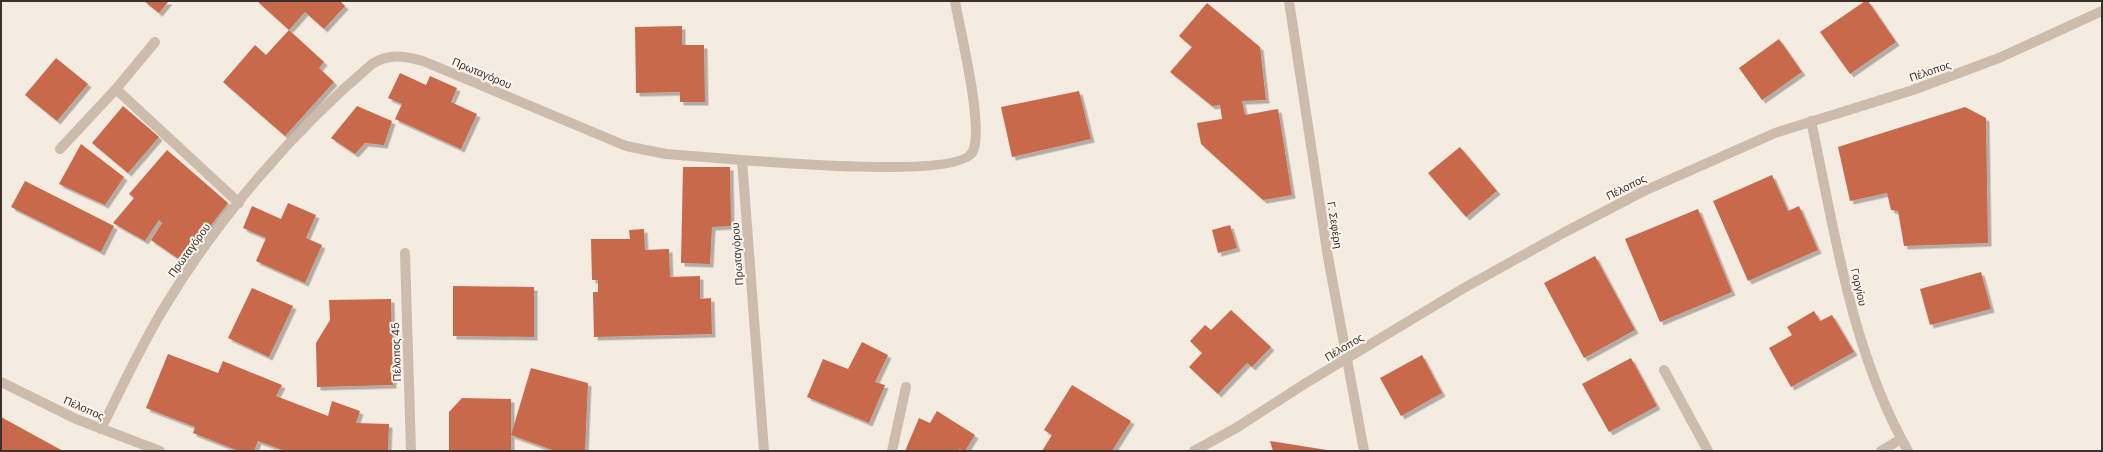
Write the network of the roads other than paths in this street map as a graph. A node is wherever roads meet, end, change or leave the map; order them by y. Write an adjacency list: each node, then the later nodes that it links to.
1 (955, 1): 8 (street)
2 (1289, 1): 11 (street, Γ. Σεφέρη)
3 (2102, 11): 6 (street, Πέλοπος)
4 (155, 42): 5 (street)
5 (116, 88): 7 (street); 9 (street)
6 (1811, 121): 11 (street, Πέλοπος); 16 (street, Γοργίου)
7 (60, 149)
8 (742, 160): 9 (street, Πρωταγόρου); 19 (street, Πρωταγόρου)
9 (239, 203): 15 (street, Πρωταγόρου)
10 (405, 253): 18 (street, Πέλοπος 45)
11 (1347, 359): 21 (street, Πέλοπος); 22 (street, Γ. Σεφέρη)
12 (1664, 370): 23 (street)
13 (1, 382): 15 (street, Πέλοπος)
14 (906, 387): 20 (street)
15 (100, 429): 17 (street, Πέλοπος)
16 (1901, 439): 24 (street); 25 (street, Γοργίου)
17 (160, 451)
18 (411, 451)
19 (764, 451)
20 (892, 451)
21 (1194, 451)
22 (1364, 451)
23 (1708, 451)
24 (1881, 451)
25 (1908, 451)

